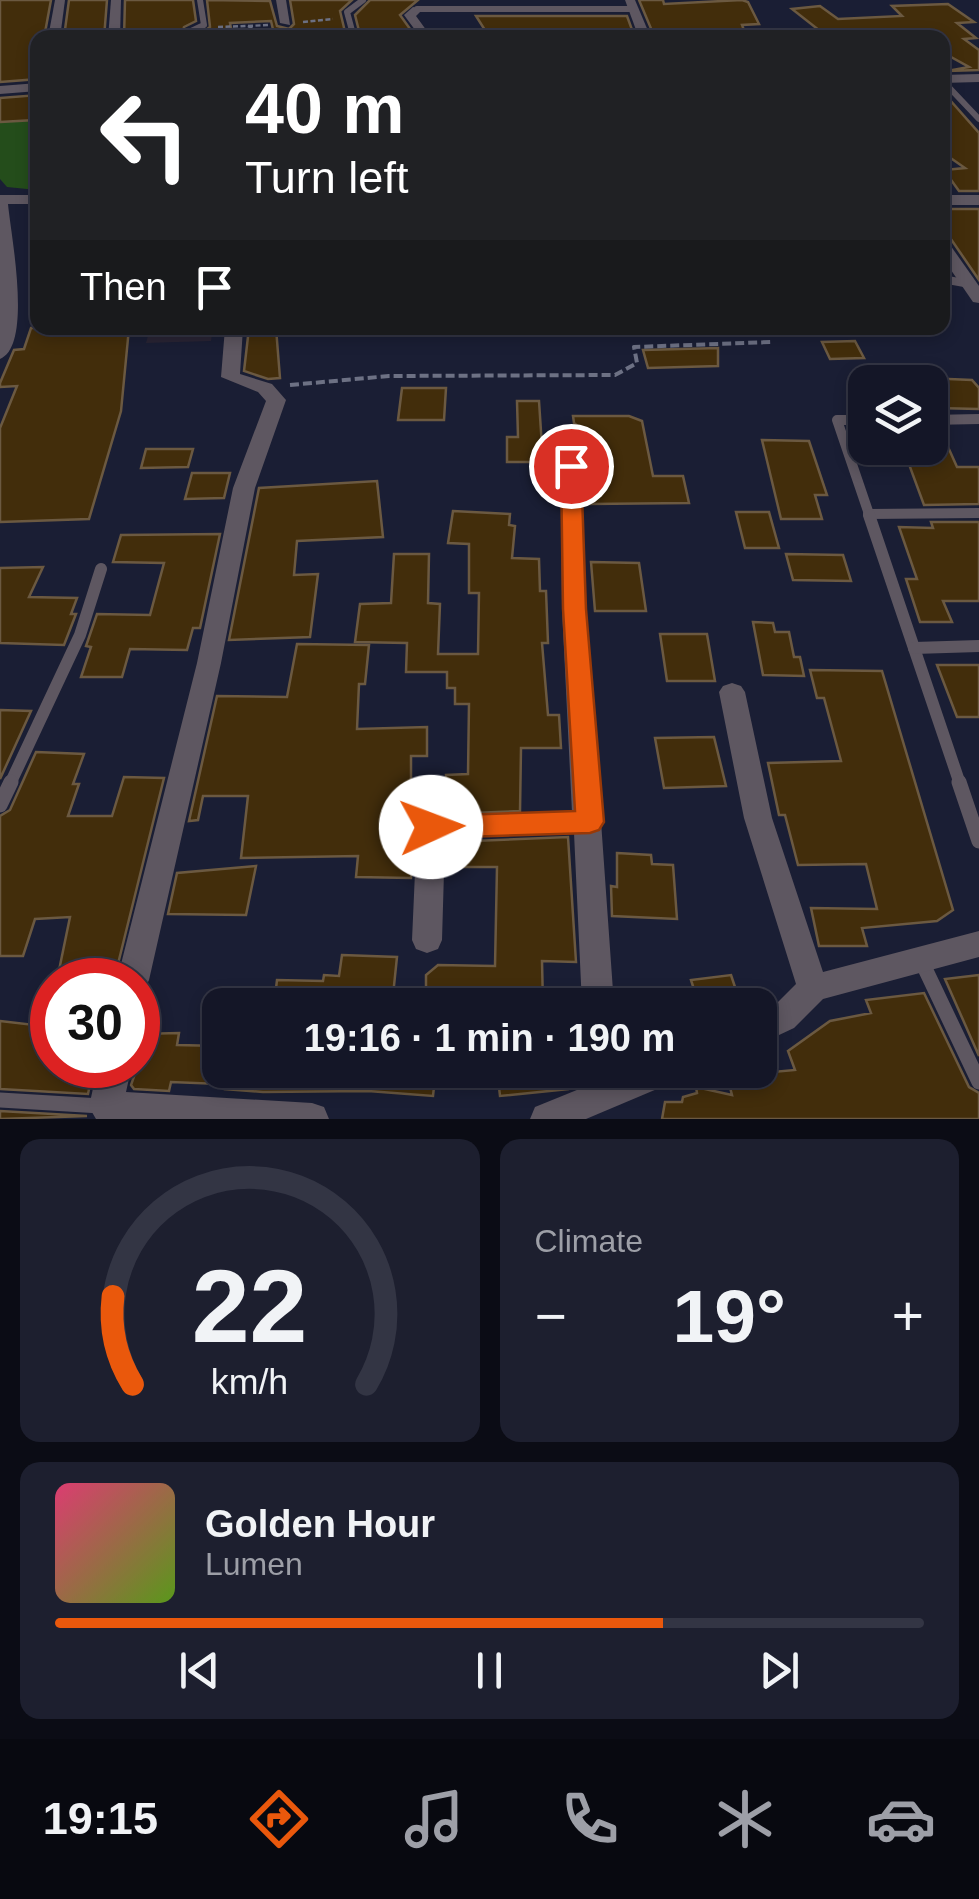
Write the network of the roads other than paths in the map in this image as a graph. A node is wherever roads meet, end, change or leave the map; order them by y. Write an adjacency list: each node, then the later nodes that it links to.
1 (60, 0): 10 (street)
2 (116, 0): 11 (street)
3 (200, 0): 12 (lane)
4 (282, 0): 9 (street)
5 (363, 0): 13 (lane)
6 (430, 0): 8 (lane)
7 (631, 5): 8 (lane); 15 (street)
8 (417, 8): 14 (street)
9 (286, 23)
10 (55, 30)
11 (114, 30)
12 (193, 30)
13 (352, 30)
14 (422, 30)
15 (642, 30)
16 (979, 78): 17 (street)
17 (950, 79)
18 (30, 87): 19 (street)
19 (0, 90)
20 (950, 90): 21 (lane)
21 (979, 119)
22 (30, 199): 23 (street)
23 (0, 200): 30 (street)
24 (950, 200): 25 (street)
25 (979, 200)
26 (950, 256): 28 (street)
27 (950, 282): 28 (lane)
28 (974, 291)
29 (233, 335): 48 (street)
30 (0, 354)
31 (979, 419): 33 (lane)
32 (848, 420): 35 (lane)
33 (948, 420)
34 (570, 430): 44 (street)
35 (848, 453)
36 (852, 465): 38 (lane)
37 (979, 513): 38 (lane)
38 (868, 514): 41 (lane)
39 (101, 568): 43 (lane)
40 (979, 646): 41 (lane)
41 (914, 648): 45 (lane)
42 (732, 692): 51 (street)
43 (0, 804)
44 (590, 822): 46 (street); 50 (street)
45 (979, 841)
46 (427, 940)
47 (979, 944): 49 (street)
48 (138, 958)
49 (920, 958): 51 (street); 53 (lane)
50 (597, 988)
51 (812, 988): 52 (street)
52 (777, 1021)
53 (979, 1082)
54 (110, 1088): 57 (street)
55 (596, 1088): 59 (street)
56 (0, 1100): 57 (lane)
57 (106, 1107): 58 (street)
58 (312, 1119)
59 (550, 1119)

